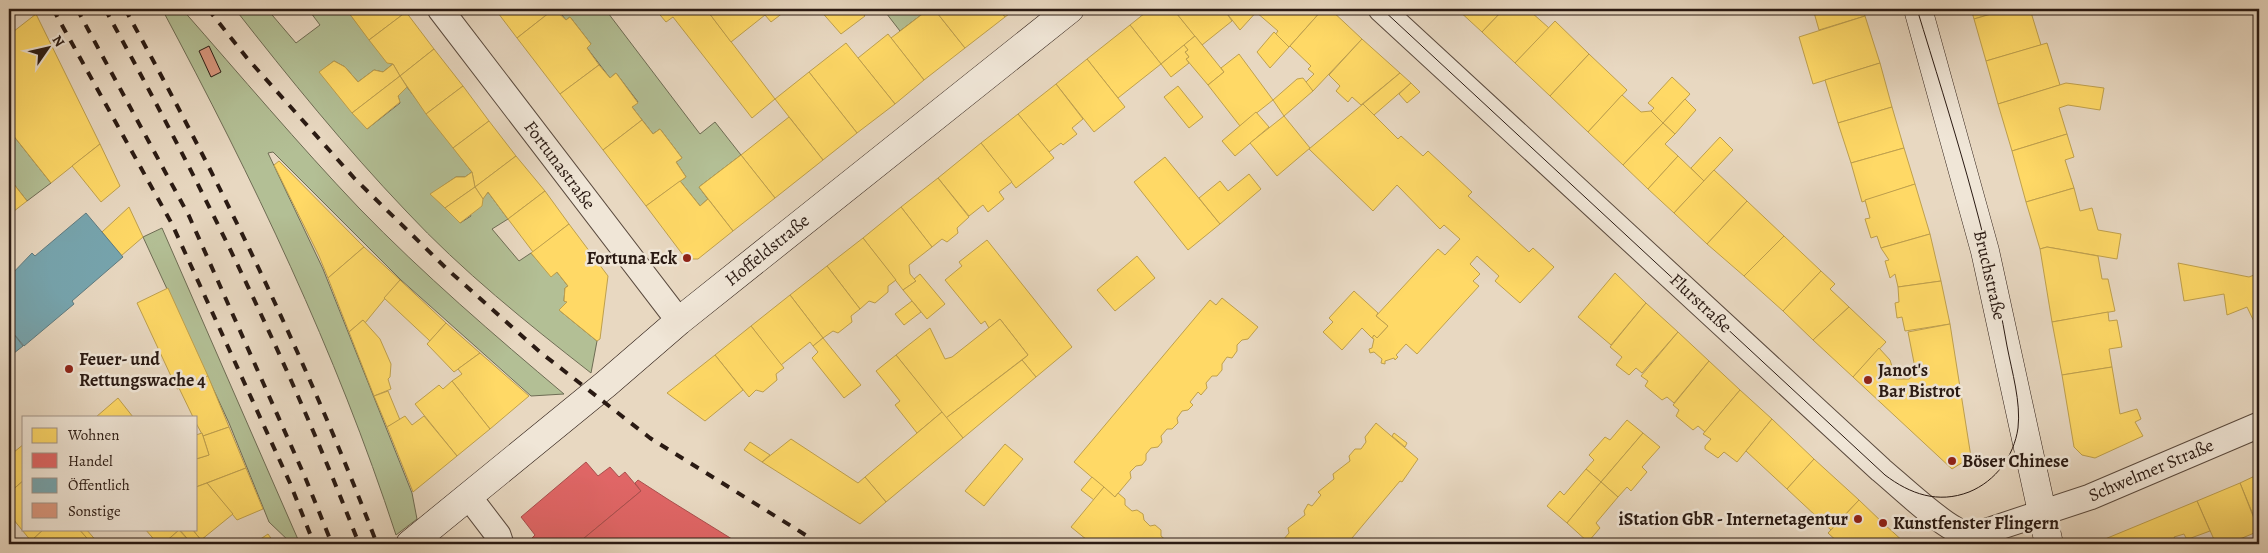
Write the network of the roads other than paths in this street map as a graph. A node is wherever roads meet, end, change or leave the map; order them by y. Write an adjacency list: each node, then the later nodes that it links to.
1 (440, 9): 5 (street, Fortunastraße)
2 (1070, 9): 5 (street, Hoffeldstraße)
3 (1918, 9): 8 (street, Bruchstraße)
4 (1383, 10): 8 (street, Flurstraße)
5 (679, 321): 7 (street, Hoffeldstraße)
6 (2259, 425): 8 (street, Schwelmer Straße)
7 (468, 497): 9 (street, Hoffeldstraße); 10 (street)
8 (2042, 512): 11 (street, Bruchstraße)
9 (410, 544)
10 (501, 544)
11 (2049, 544)

